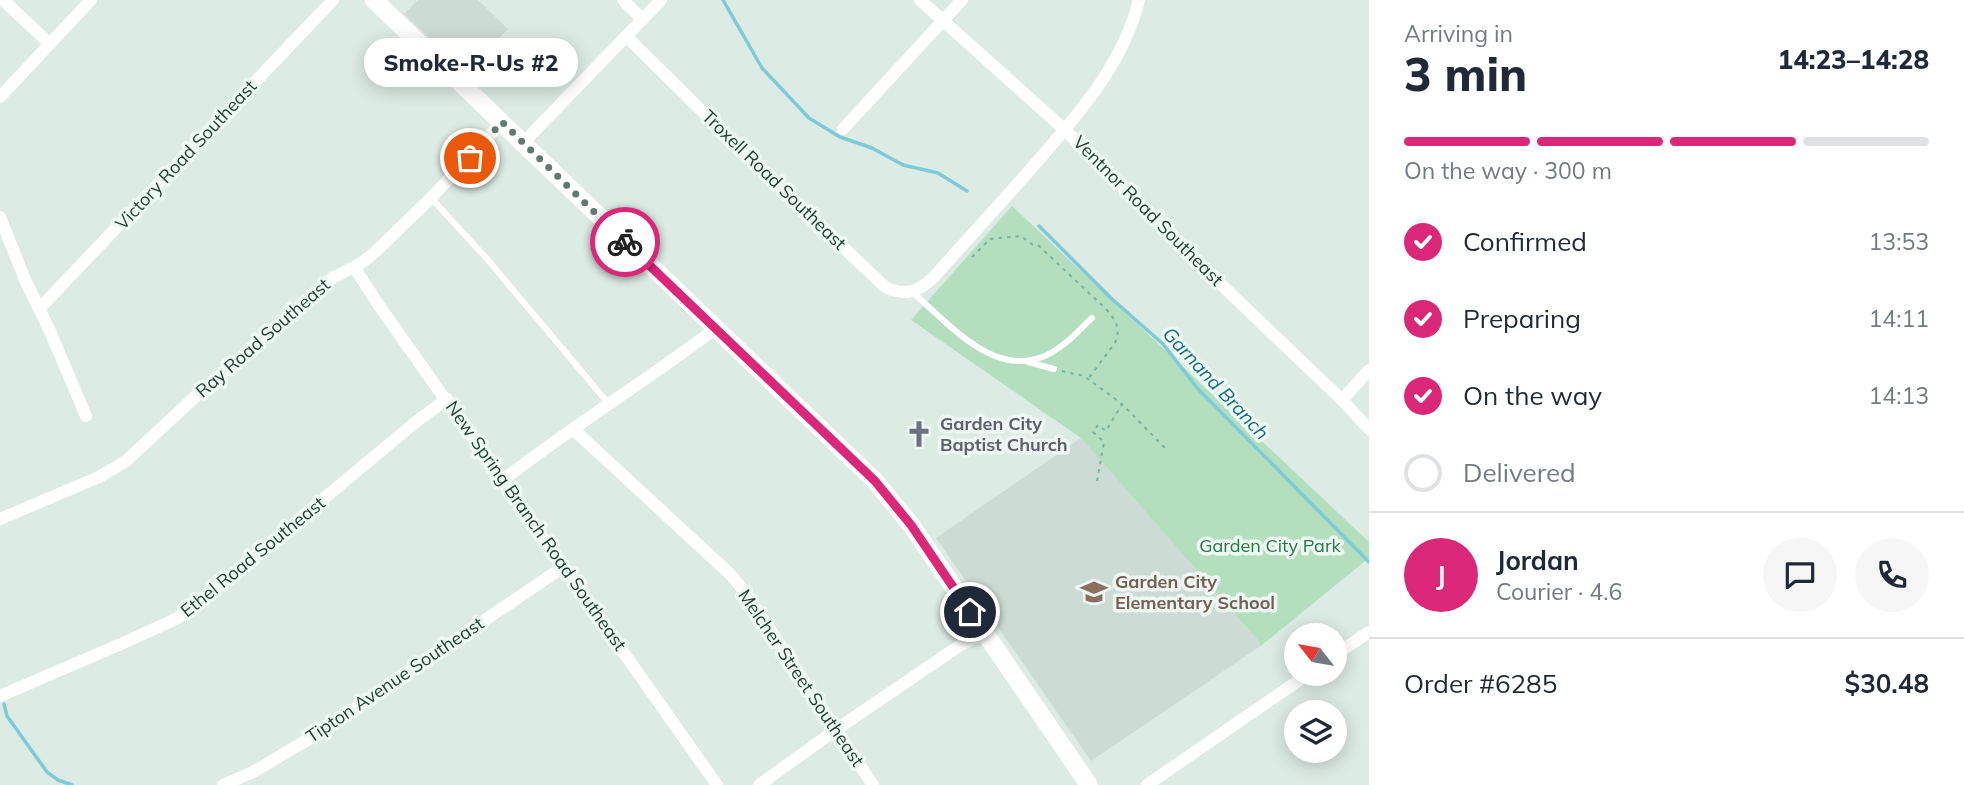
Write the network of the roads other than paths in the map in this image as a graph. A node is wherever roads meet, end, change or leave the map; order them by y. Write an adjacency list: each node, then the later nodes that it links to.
1 (3, 0): 13 (street)
2 (91, 0): 13 (street)
3 (333, 0): 23 (street, Victory Road Southeast)
4 (374, 0): 15 (street)
5 (623, 0): 10 (street)
6 (661, 0): 10 (street)
7 (920, 0): 11 (street, Ventnor Road Southeast)
8 (962, 0): 11 (street)
9 (1139, 0): 17 (street)
10 (642, 19): 12 (street)
11 (944, 21): 16 (street); 17 (street, Ventnor Road Southeast)
12 (626, 36): 18 (street); 22 (street, Troxell Road Southeast)
13 (50, 44): 14 (street)
14 (0, 97)
15 (502, 122): 18 (street); 19 (street, Ray Road Southeast)
16 (844, 129)
17 (1065, 130): 22 (street); 30 (street, Ventnor Road Southeast)
18 (523, 143): 25 (street)
19 (430, 198): 21 (street, Ray Road Southeast); 31 (lane)
20 (0, 217): 23 (street)
21 (354, 267): 29 (street, New Spring Branch Road Southeast); 36 (street, Ray Road Southeast)
22 (912, 292): 26 (lane)
23 (39, 309): 32 (street)
24 (1091, 318): 26 (lane)
25 (715, 329): 31 (street); 39 (street)
26 (1026, 362): 27 (lane)
27 (1054, 369)
28 (1369, 370): 30 (street)
29 (447, 399): 35 (street, New Spring Branch Road Southeast); 42 (street, Ethel Road Southeast)
30 (1342, 400): 34 (street, Ventnor Road Southeast)
31 (610, 405): 33 (street)
32 (86, 416)
33 (573, 429): 35 (street); 43 (street, Melcher Street Southeast)
34 (1369, 429)
35 (503, 480): 37 (street, New Spring Branch Road Southeast)
36 (0, 519)
37 (563, 567): 44 (street, Tipton Avenue Southeast); 45 (street, New Spring Branch Road Southeast)
38 (1369, 632): 40 (street)
39 (985, 633): 43 (street); 48 (street)
40 (1348, 646)
41 (1291, 686): 49 (street)
42 (0, 696)
43 (837, 729): 46 (street); 47 (street, Melcher Street Southeast)
44 (223, 785)
45 (717, 785)
46 (760, 785)
47 (873, 785)
48 (1089, 785)
49 (1147, 785)

